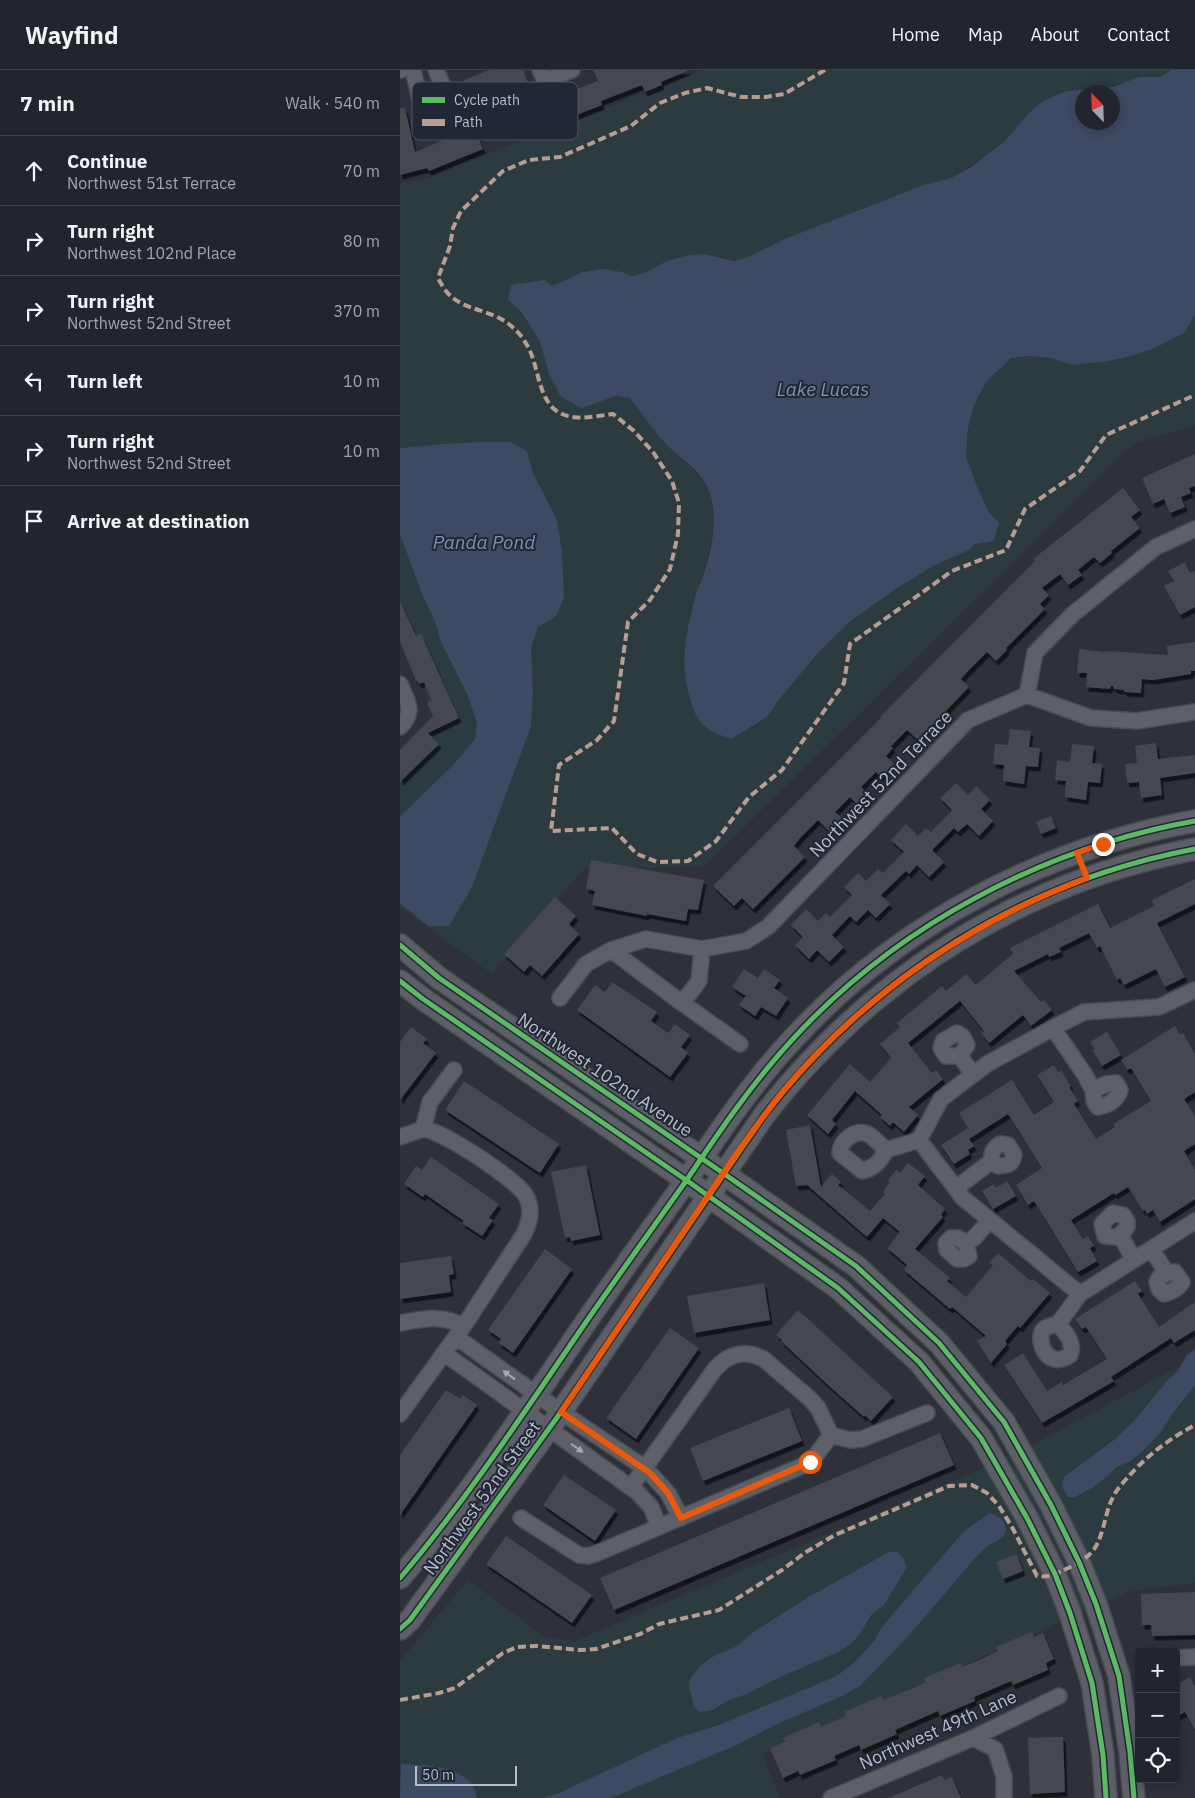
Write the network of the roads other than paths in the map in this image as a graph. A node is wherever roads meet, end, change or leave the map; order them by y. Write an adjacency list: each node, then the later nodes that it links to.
1 (436, 70): 4 (street)
2 (540, 70): 3 (street)
3 (572, 70)
4 (441, 82)
5 (1195, 529): 7 (street)
6 (400, 684): 9 (street)
7 (1027, 696): 8 (street); 15 (street, Northwest 52nd Terrace)
8 (1195, 712)
9 (400, 727)
10 (1195, 821): 12 (street, Northwest 52nd Street)
11 (1195, 848): 13 (street, Northwest 52nd Street)
12 (1077, 853): 13 (street); 31 (street, Northwest 52nd Street)
13 (1087, 878): 33 (street, Northwest 52nd Street)
14 (400, 945): 31 (street, Northwest 102nd Avenue)
15 (702, 949): 16 (street, Northwest 52nd Terrace); 20 (street)
16 (611, 950): 19 (street, Northwest 52nd Terrace); 20 (street)
17 (400, 981): 34 (street)
18 (1195, 990): 21 (street)
19 (560, 998)
20 (682, 1003): 22 (street)
21 (1053, 1028): 25 (street); 26 (street)
22 (740, 1044)
23 (960, 1056): 25 (street)
24 (454, 1070): 27 (street)
25 (973, 1074): 29 (street)
26 (1093, 1090)
27 (423, 1129): 28 (street); 47 (street)
28 (400, 1137)
29 (919, 1140): 30 (street); 35 (street)
30 (886, 1150)
31 (701, 1157): 33 (street, Northwest 102nd Avenue); 34 (street, Northwest 52nd Street)
32 (992, 1161): 35 (street)
33 (723, 1173): 36 (street, Northwest 52nd Street); 71 (street, Northwest 102nd Avenue)
34 (686, 1180): 36 (street); 49 (street, Northwest 52nd Street)
35 (956, 1188): 37 (street)
36 (708, 1196): 53 (street, Northwest 52nd Street); 70 (street)
37 (990, 1220): 40 (street); 44 (street)
38 (1195, 1221): 41 (street)
39 (1120, 1236): 42 (street)
40 (966, 1243)
41 (1151, 1249): 42 (street); 43 (street)
42 (1134, 1260): 44 (street)
43 (1167, 1273)
44 (1080, 1294): 46 (street)
45 (400, 1323): 47 (street)
46 (1058, 1324)
47 (460, 1332): 48 (street); 49 (street, one-way to 47)
48 (444, 1353): 50 (street); 52 (street)
49 (537, 1395): 50 (street, Northwest 52nd Street); 53 (street)
50 (525, 1413): 53 (street); 62 (street, Northwest 52nd Street)
51 (927, 1413): 54 (street)
52 (400, 1414)
53 (555, 1420): 55 (street); 56 (street, one-way to 56); 63 (street, Northwest 52nd Street)
54 (831, 1435): 57 (street); 60 (street)
55 (614, 1448): 56 (street); 57 (street)
56 (601, 1465): 58 (street)
57 (645, 1468): 58 (street); 60 (street)
58 (631, 1487): 61 (street)
59 (521, 1518): 61 (street)
60 (681, 1518): 61 (street)
61 (659, 1527)
62 (400, 1578)
63 (400, 1629)
64 (1195, 1657): 65 (street)
65 (1180, 1658)
66 (1059, 1696): 67 (street, Northwest 49th Lane)
67 (973, 1738): 68 (street, Northwest 49th Lane); 69 (street)
68 (831, 1798)
69 (1004, 1798)
70 (1106, 1798)
71 (1134, 1798)

